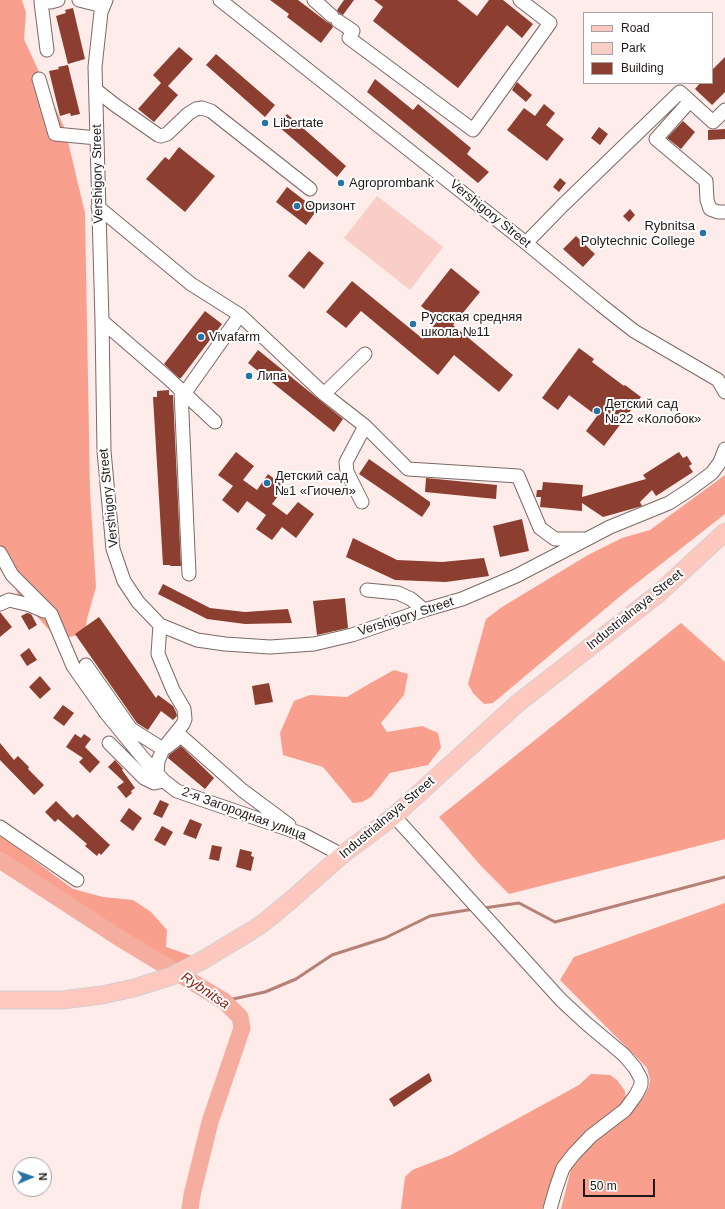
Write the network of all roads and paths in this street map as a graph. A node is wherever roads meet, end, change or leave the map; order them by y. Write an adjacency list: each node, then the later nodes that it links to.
1 (58, 0): 7 (street)
2 (79, 0): 6 (street)
3 (220, 0): 16 (street, Vershigory Street)
4 (314, 0): 5 (street)
5 (520, 0)
6 (105, 3): 9 (street, Vershigory Street)
7 (47, 50)
8 (39, 79): 12 (street)
9 (96, 90): 12 (street, Vershigory Street); 13 (street)
10 (690, 101): 11 (street); 15 (street); 16 (street)
11 (725, 110)
12 (97, 138): 14 (street, Vershigory Street)
13 (310, 189)
14 (98, 207): 17 (street); 18 (street, Vershigory Street)
15 (725, 212)
16 (526, 243): 20 (street, Vershigory Street)
17 (240, 315): 21 (street); 22 (street)
18 (102, 320): 21 (street); 35 (street, Vershigory Street)
19 (366, 354): 22 (street)
20 (725, 392)
21 (182, 393): 23 (street); 30 (street)
22 (324, 394): 24 (street)
23 (215, 422)
24 (365, 426): 26 (street); 28 (street)
25 (725, 449): 28 (street, Vershigory Street)
26 (362, 502)
27 (725, 532): 40 (main road, Industrialnaya Street)
28 (586, 539): 33 (street, Vershigory Street)
29 (0, 553): 34 (street, 2-я Загородная улица)
30 (189, 574)
31 (367, 590): 33 (street)
32 (0, 604): 34 (street)
33 (424, 610): 35 (street, Vershigory Street)
34 (51, 614): 39 (street, 2-я Загородная улица)
35 (160, 625): 38 (street)
36 (86, 665): 38 (street)
37 (109, 743): 39 (street)
38 (163, 749): 39 (street); 42 (street)
39 (160, 778): 42 (street, 2-я Загородная улица)
40 (394, 816): 43 (main road, Industrialnaya Street); 46 (street)
41 (0, 826): 44 (street)
42 (302, 834): 43 (street, 2-я Загородная улица)
43 (342, 856): 45 (main road, Industrialnaya Street)
44 (77, 880)
45 (0, 1000)
46 (550, 1209)

